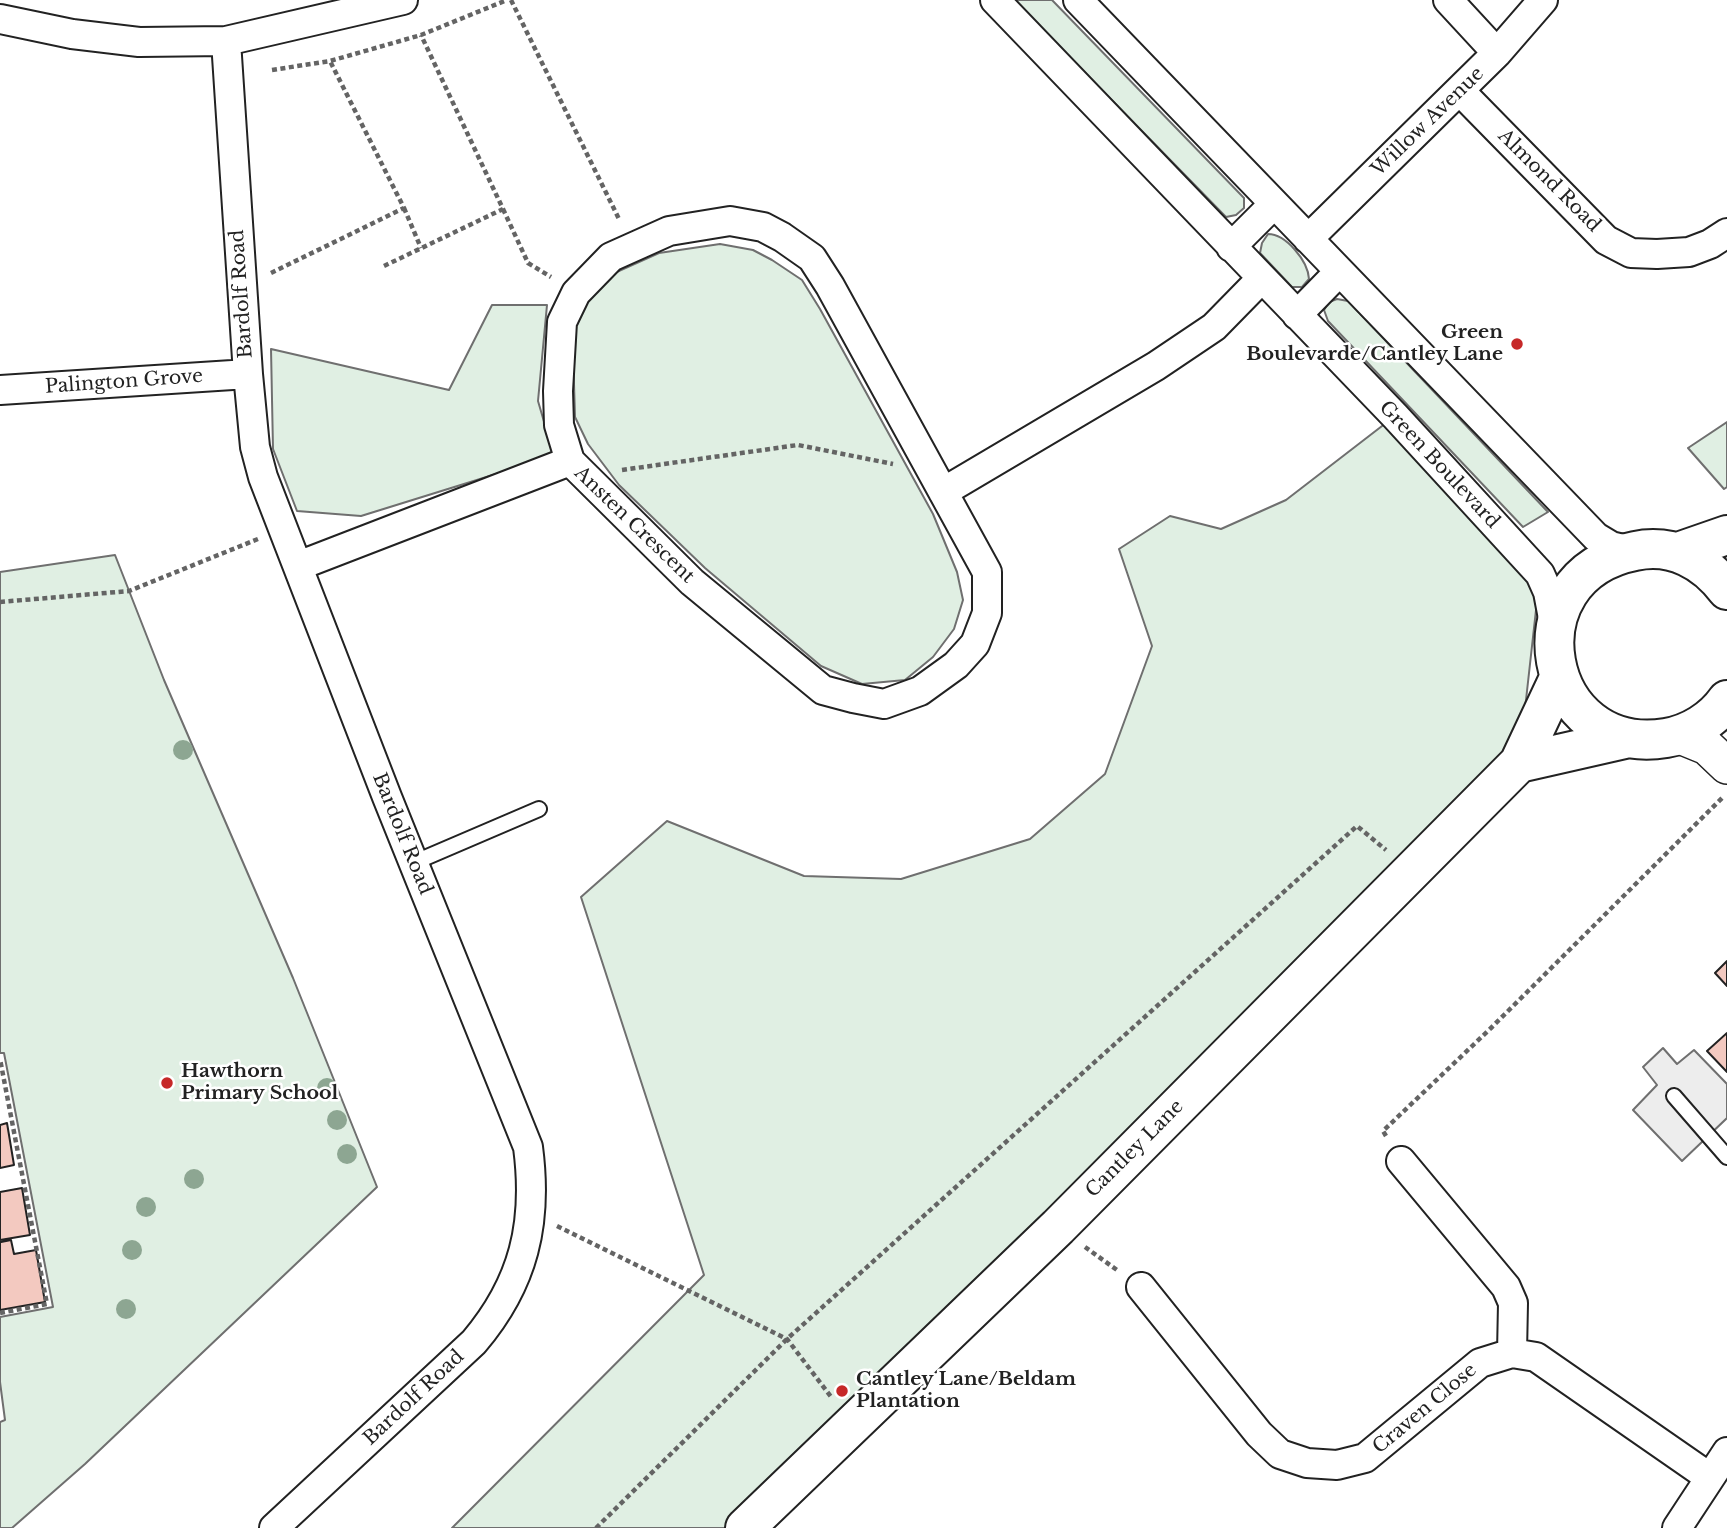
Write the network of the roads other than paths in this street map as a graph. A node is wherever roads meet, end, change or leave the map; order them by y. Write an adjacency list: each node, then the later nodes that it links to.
1 (403, 0): 7 (street)
2 (995, 0): 13 (street, Green Boulevard)
3 (1078, 0): 10 (street)
4 (1448, 0): 8 (street)
5 (1543, 0): 8 (street, Willow Avenue)
6 (4, 13): 7 (street)
7 (226, 41): 17 (street, Bardolf Road)
8 (1497, 53): 9 (street, Willow Avenue)
9 (1460, 91): 11 (street, Almond Road); 12 (street, Willow Avenue)
10 (1274, 204): 12 (street); 13 (street)
11 (1727, 233)
12 (1308, 239): 14 (street)
13 (1231, 247): 15 (street, Green Boulevard)
14 (1339, 272): 16 (street); 22 (street)
15 (1261, 279): 16 (street, Green Boulevard); 20 (street)
16 (1297, 315): 26 (street, Green Boulevard)
17 (248, 374): 18 (street, Palington Grove); 24 (street, Bardolf Road)
18 (0, 390)
19 (578, 469): 20 (street, Ansten Crescent); 20 (street, Ansten Crescent); 24 (street)
20 (938, 482)
21 (1727, 535): 23 (main road)
22 (1632, 551): 23 (main road); 26 (main road)
23 (1678, 552): 25 (main road)
24 (298, 566): 34 (street, Bardolf Road)
25 (1727, 590)
26 (1555, 629): 27 (main road)
27 (1559, 678): 30 (main road); 31 (main road, Cantley Lane)
28 (1727, 700): 29 (main road)
29 (1680, 736): 30 (main road); 32 (street)
30 (1629, 738): 31 (main road)
31 (1519, 763): 43 (main road, Cantley Lane)
32 (1727, 766)
33 (539, 809): 34 (lane)
34 (413, 863): 42 (street, Bardolf Road)
35 (1675, 1096): 36 (lane)
36 (1727, 1157)
37 (1401, 1161): 39 (street)
38 (1141, 1287): 39 (street, Craven Close)
39 (1512, 1353): 41 (street)
40 (1727, 1452): 41 (street)
41 (1709, 1477): 44 (street)
42 (274, 1528)
43 (745, 1528)
44 (1677, 1528)

